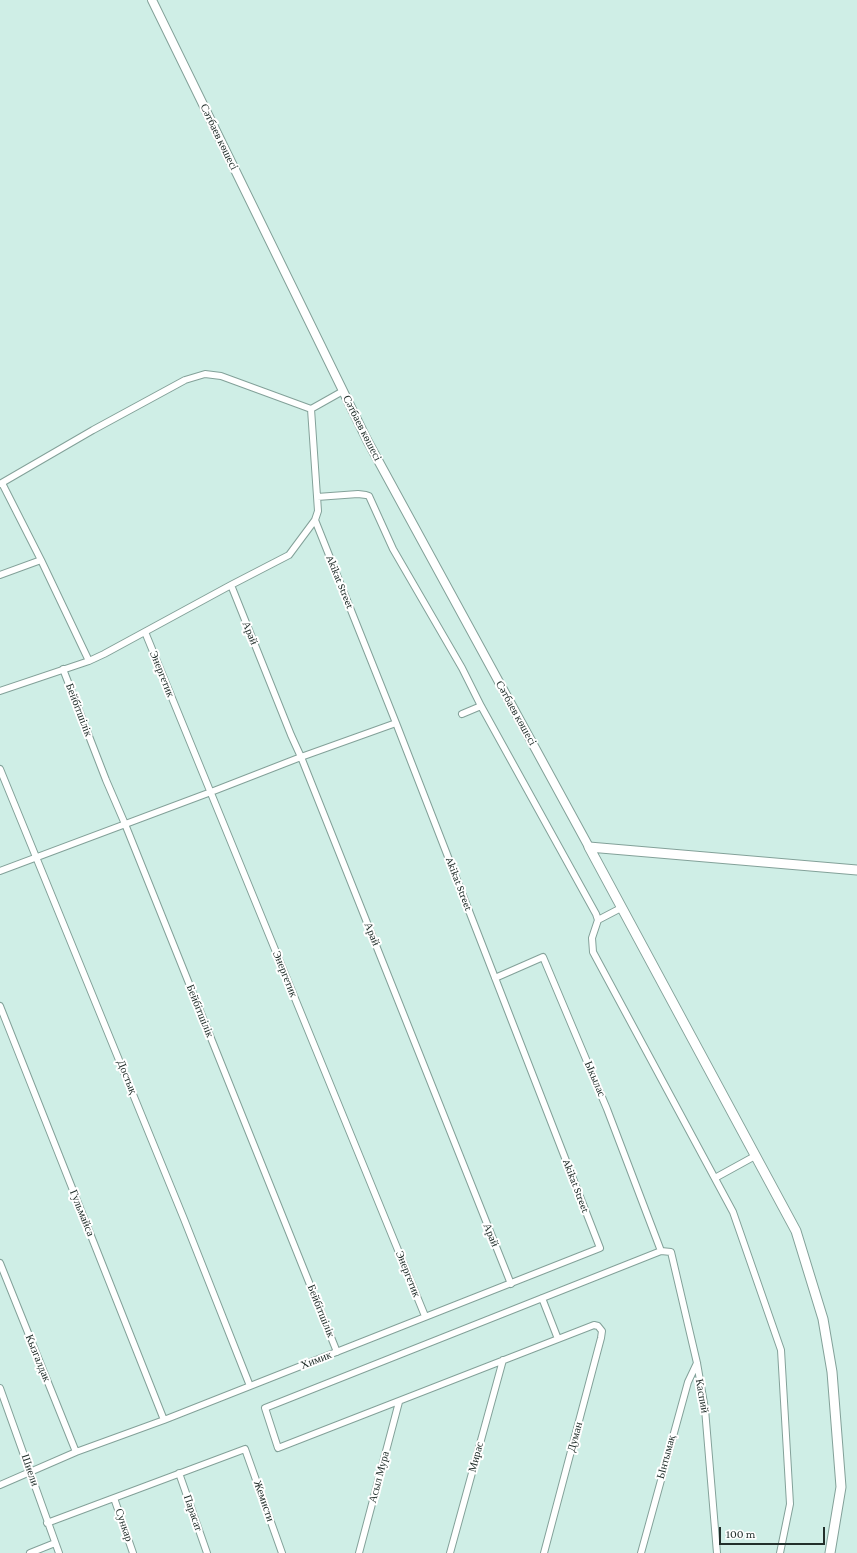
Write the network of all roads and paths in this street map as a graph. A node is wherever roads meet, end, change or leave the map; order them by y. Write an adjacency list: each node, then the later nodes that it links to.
1 (152, 0): 2 (main road, Сәтбаев көшесі)
2 (343, 391): 3 (street); 21 (main road, Сәтбаев көшесі)
3 (311, 409): 4 (street); 5 (street)
4 (1, 484): 7 (street)
5 (317, 497): 6 (street); 14 (street)
6 (315, 520): 9 (street); 16 (street, Akikat Street)
7 (41, 560): 8 (street); 11 (street)
8 (0, 575)
9 (231, 584): 10 (street); 17 (street, Арай)
10 (145, 632): 11 (street); 19 (street, Энергетик)
11 (89, 660): 12 (street)
12 (63, 669): 13 (street); 20 (street, Бейбітшілік)
13 (0, 691)
14 (481, 706): 15 (street); 26 (street)
15 (462, 714)
16 (396, 723): 17 (street); 27 (street, Akikat Street)
17 (301, 757): 19 (street); 34 (street, Арай)
18 (0, 770): 22 (street, Достық)
19 (211, 792): 20 (street); 36 (street, Энергетик)
20 (125, 824): 22 (street); 38 (street, Бейбітшілік)
21 (588, 848): 23 (main road); 25 (main road)
22 (37, 858): 24 (street); 41 (street, Достық)
23 (857, 870)
24 (0, 871)
25 (621, 908): 26 (street); 29 (main road)
26 (598, 920): 30 (street)
27 (495, 978): 31 (street, Akikat Street); 32 (street, Ыкылас)
28 (0, 1006): 45 (street, Гульмайса)
29 (755, 1156): 30 (street); 64 (main road)
30 (715, 1178): 63 (street)
31 (600, 1248): 34 (street, Химик)
32 (660, 1252): 35 (street); 40 (street, Каспий)
33 (0, 1263): 46 (street, Кызгалдак)
34 (511, 1284): 36 (street, Химик)
35 (542, 1298): 37 (street); 44 (street)
36 (425, 1316): 38 (street, Химик)
37 (558, 1339): 39 (street); 60 (street, Думан)
38 (337, 1352): 41 (street, Химик)
39 (503, 1360): 44 (street); 59 (street, Мирас)
40 (697, 1363): 61 (street, Ынтымақ); 62 (street, Каспий)
41 (250, 1386): 45 (street, Химик)
42 (0, 1388): 43 (street, Шиели)
43 (2, 1399): 47 (street, Шиели)
44 (399, 1402): 58 (street, Асыл Мура)
45 (164, 1420): 46 (street, Химик)
46 (76, 1452): 47 (street, Химик)
47 (31, 1472): 49 (street, Химик); 51 (street, Шиели)
48 (179, 1474): 50 (street); 56 (street, Парасат); 57 (street, Жемисти)
49 (0, 1485)
50 (114, 1498): 51 (street); 55 (street, Сункар)
51 (47, 1523): 52 (street, Шиели)
52 (55, 1543): 53 (street); 54 (street, Шиели)
53 (30, 1553)
54 (59, 1553)
55 (133, 1553)
56 (207, 1553)
57 (282, 1553)
58 (359, 1553)
59 (450, 1553)
60 (544, 1553)
61 (641, 1553)
62 (717, 1553)
63 (780, 1553)
64 (830, 1553)

